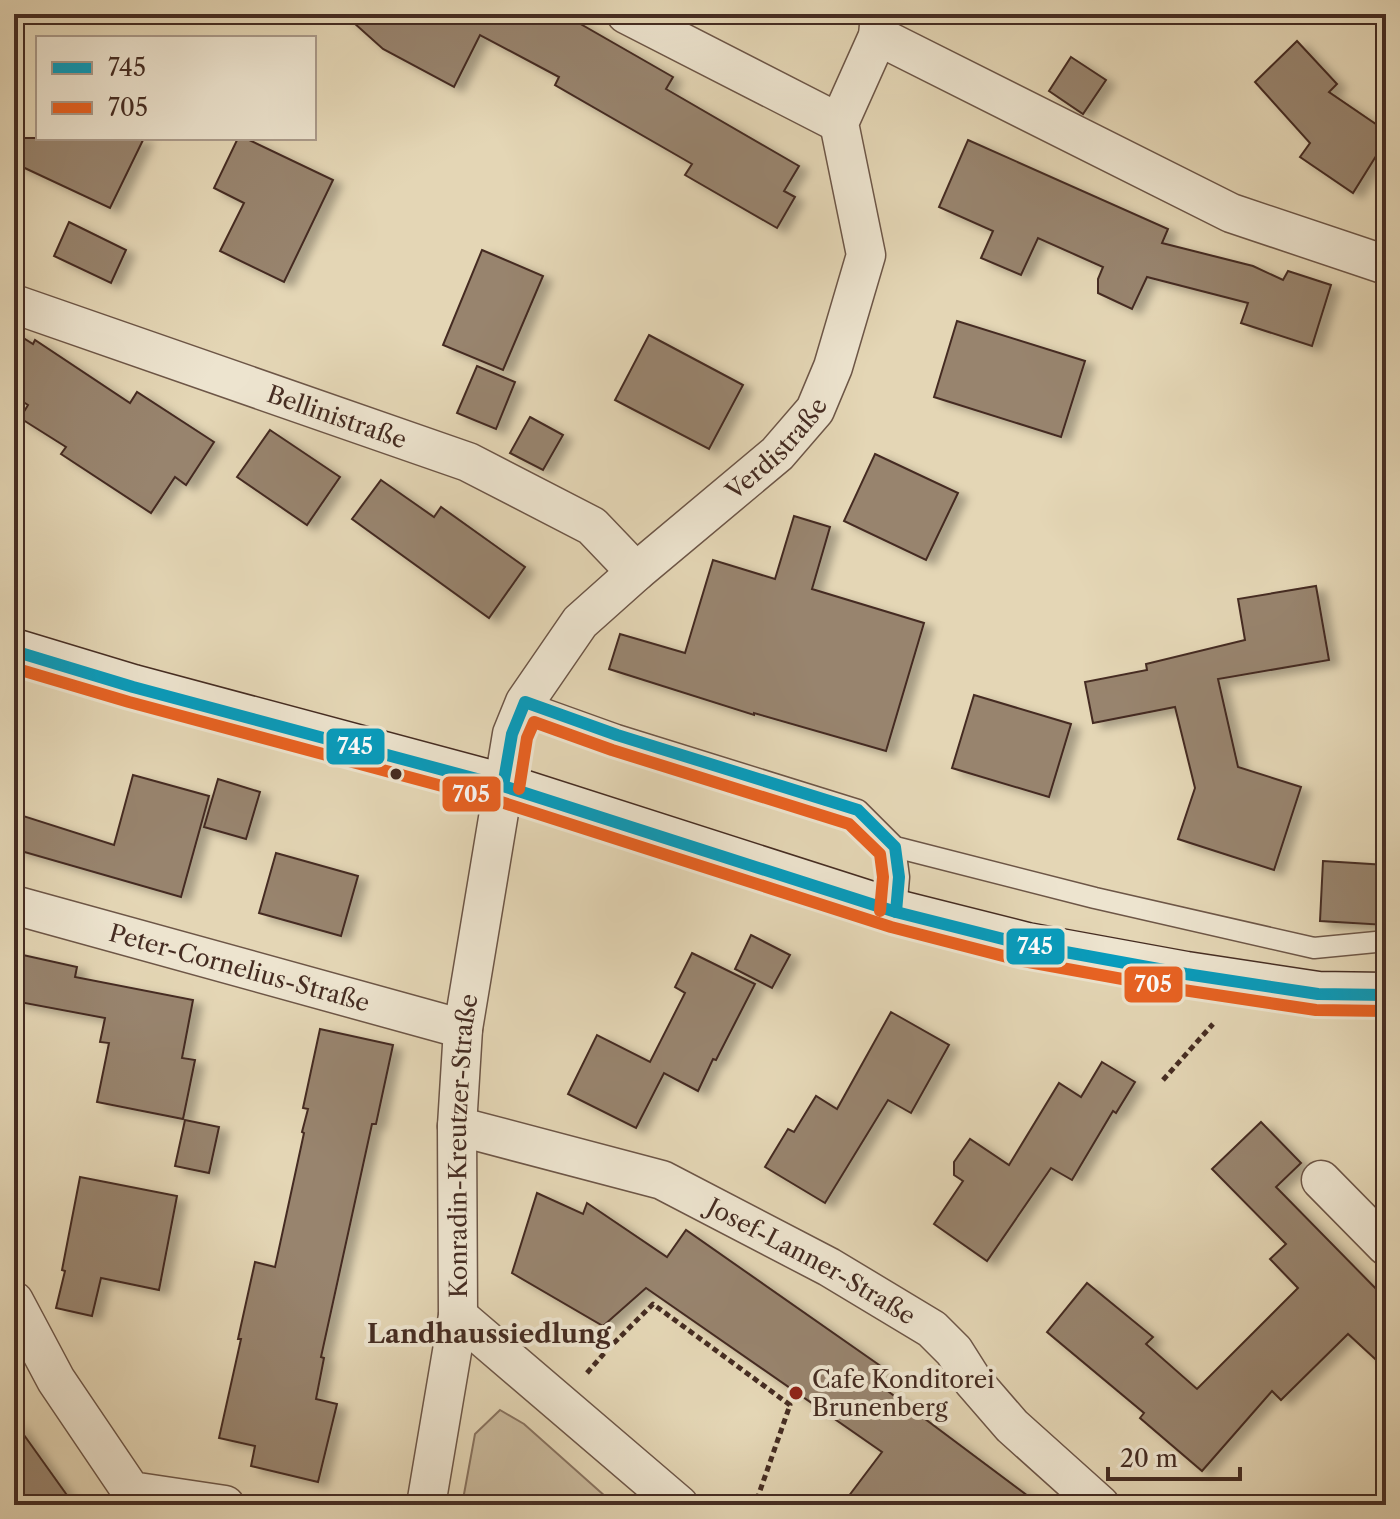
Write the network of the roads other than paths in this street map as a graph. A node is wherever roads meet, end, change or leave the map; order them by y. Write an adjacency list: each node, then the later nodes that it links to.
1 (626, 14): 3 (street)
2 (879, 25): 3 (street); 4 (street)
3 (839, 123): 6 (street, Verdistraße)
4 (1386, 265)
5 (14, 304): 6 (street, Bellinistraße)
6 (636, 572): 8 (street, Verdistraße)
7 (14, 651): 9 (main road)
8 (525, 702): 9 (street, Verdistraße); 10 (lane)
9 (503, 786): 12 (main road); 15 (street, Konradin-Kreutzer-Straße)
10 (895, 847): 12 (lane); 13 (lane)
11 (14, 905): 15 (street, Peter-Cornelius-Straße)
12 (896, 912): 14 (main road)
13 (1386, 941)
14 (1386, 995)
15 (463, 1029): 16 (street, Konradin-Kreutzer-Straße)
16 (457, 1126): 20 (street, Konradin-Kreutzer-Straße); 24 (street, Josef-Lanner-Straße)
17 (1321, 1180): 18 (street)
18 (1386, 1246)
19 (14, 1301): 21 (street)
20 (458, 1316): 22 (street, Konradin-Kreutzer-Straße); 23 (street)
21 (225, 1505)
22 (426, 1505)
23 (679, 1505)
24 (1100, 1505)

